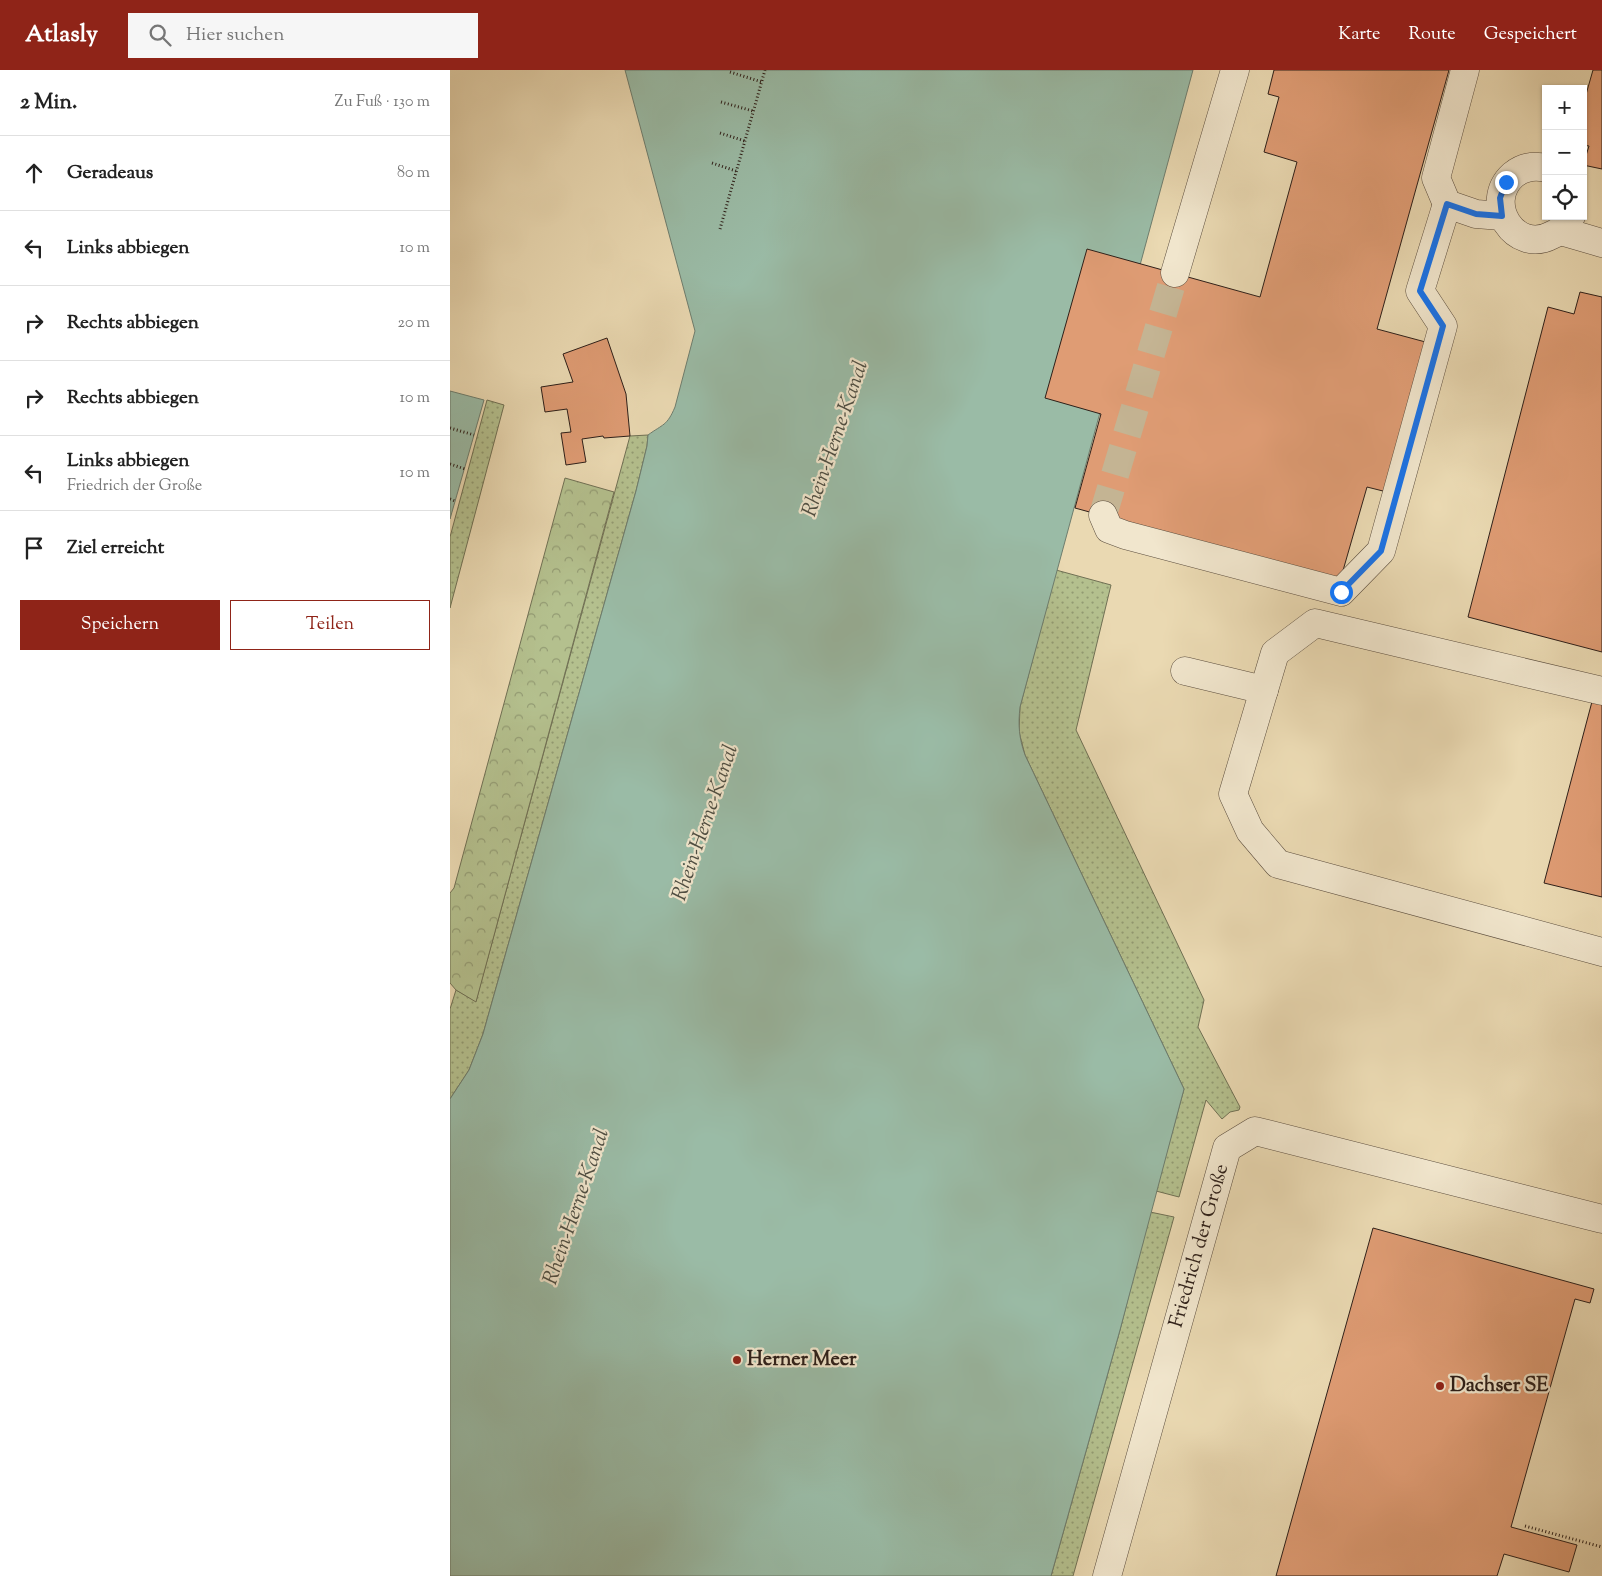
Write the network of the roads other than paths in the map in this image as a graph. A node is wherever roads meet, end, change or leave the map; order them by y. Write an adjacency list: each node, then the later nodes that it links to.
1 (1234, 70): 8 (street)
2 (1466, 70): 4 (street)
3 (1542, 167): 5 (street)
4 (1447, 204): 5 (street); 9 (street)
5 (1502, 216): 6 (street)
6 (1566, 223): 7 (street)
7 (1602, 243)
8 (1175, 273)
9 (1103, 515)
10 (1185, 671): 11 (street)
11 (1264, 690): 12 (street); 13 (street)
12 (1602, 691)
13 (1602, 952)
14 (1602, 1219): 15 (street, Friedrich der Große)
15 (1107, 1576)

